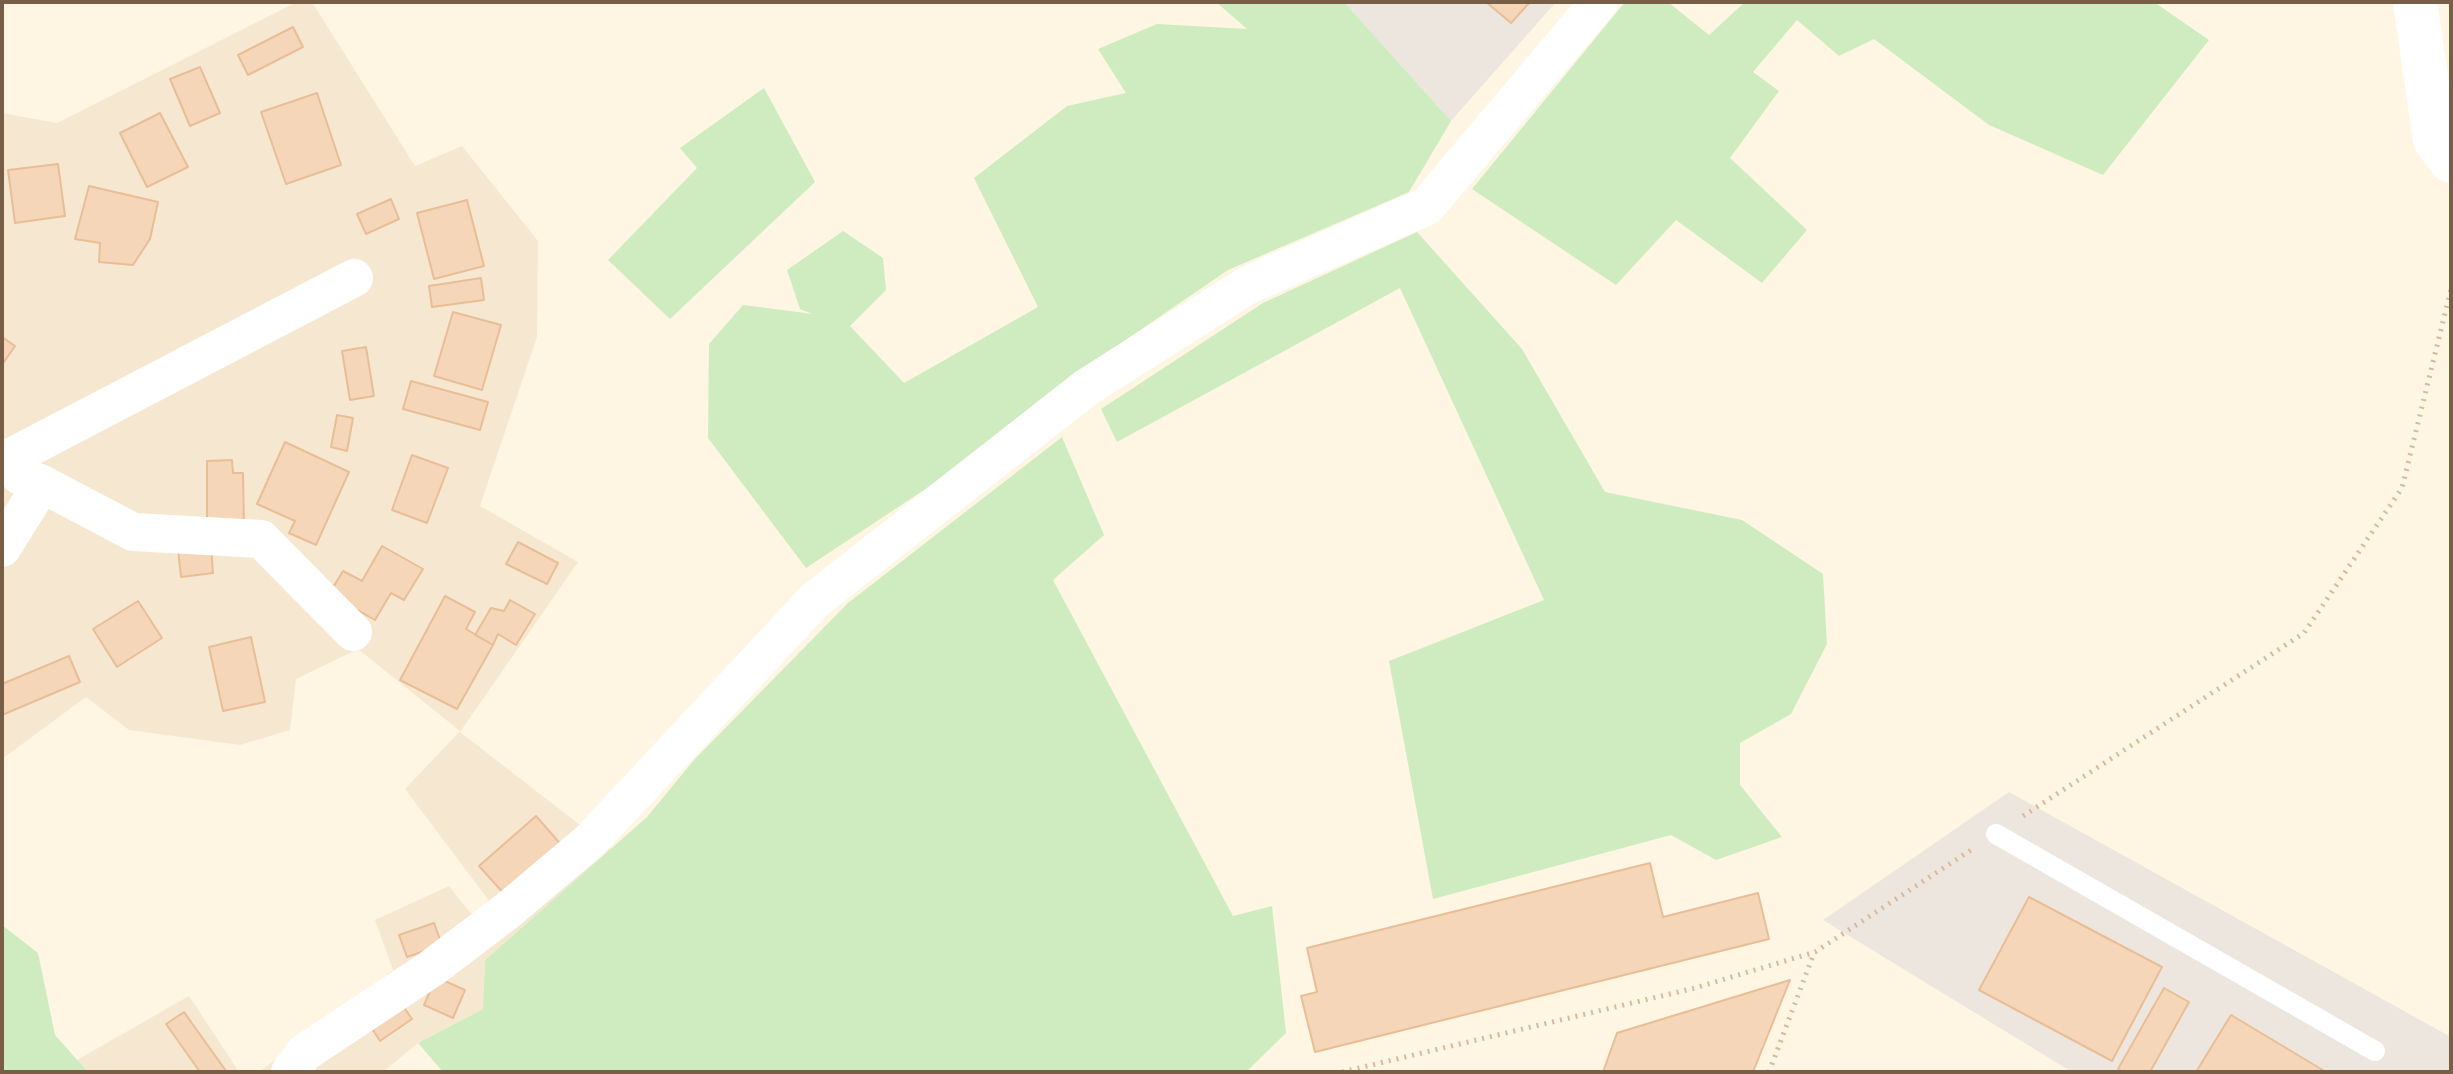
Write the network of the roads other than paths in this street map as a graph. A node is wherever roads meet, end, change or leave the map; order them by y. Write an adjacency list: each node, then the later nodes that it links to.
1 (1599, 2): 12 (street)
2 (2415, 2): 3 (street)
3 (2451, 161)
4 (354, 278): 5 (street)
5 (2, 462)
6 (2, 469): 7 (street)
7 (42, 484): 8 (street); 9 (street)
8 (2, 548)
9 (353, 632)
10 (1996, 834): 11 (lane)
11 (2375, 1051)
12 (290, 1072)

